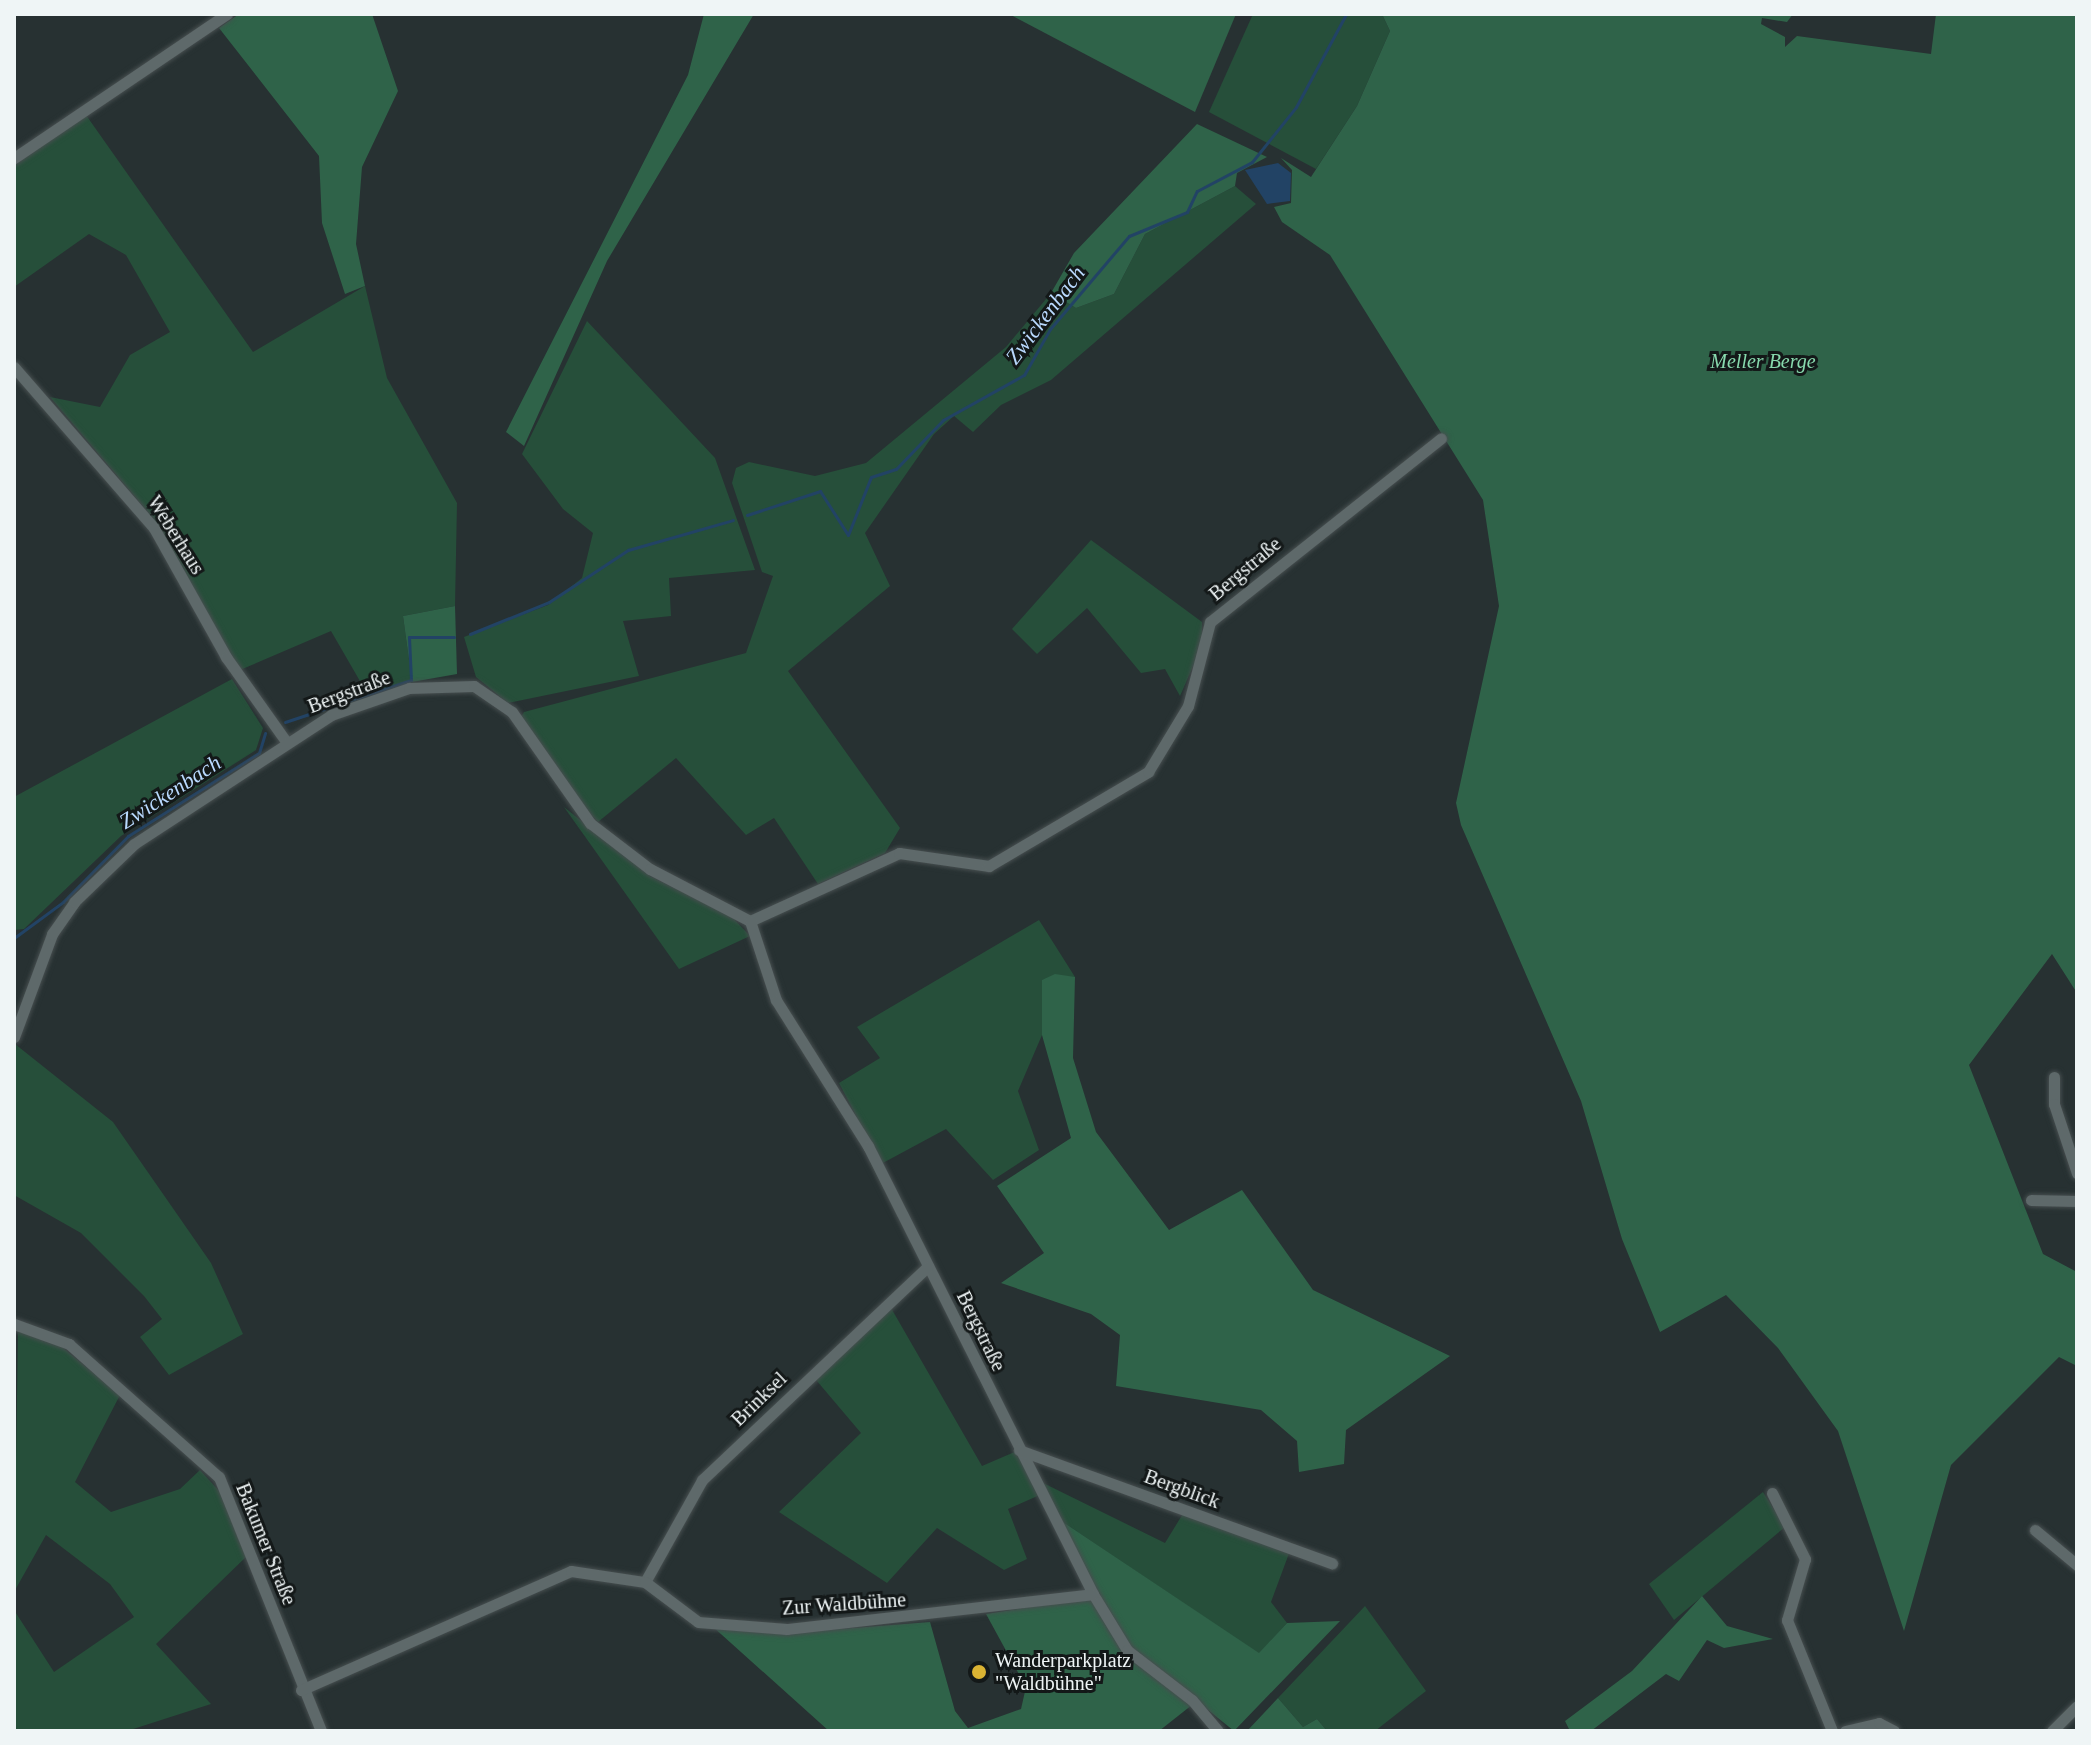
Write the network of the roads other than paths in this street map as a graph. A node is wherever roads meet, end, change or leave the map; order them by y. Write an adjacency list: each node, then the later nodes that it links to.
1 (227, 14): 2 (street)
2 (14, 158)
3 (14, 367): 5 (street, Weberhaus)
4 (1441, 438): 6 (street, Bergstraße)
5 (285, 740): 6 (street, Bergstraße); 7 (street, Bergstraße)
6 (750, 921): 12 (street, Bergstraße)
7 (14, 1037)
8 (2054, 1077): 9 (street)
9 (2077, 1173)
10 (2031, 1200): 11 (street)
11 (2077, 1201)
12 (928, 1266): 14 (street, Bergstraße); 19 (street, Brinksel)
13 (14, 1324): 21 (street, Bakumer Straße)
14 (1019, 1450): 17 (street, Bergblick); 20 (street, Bergstraße)
15 (1772, 1493): 25 (street)
16 (2035, 1530): 18 (street)
17 (1332, 1563)
18 (2077, 1565)
19 (645, 1582): 20 (street, Zur Waldbühne); 21 (street)
20 (1093, 1594): 24 (street, Bergstraße)
21 (301, 1690): 23 (street, Bakumer Straße)
22 (2077, 1706): 28 (street)
23 (321, 1731)
24 (1218, 1731)
25 (1832, 1731)
26 (1845, 1731): 27 (street)
27 (1894, 1731)
28 (2052, 1731)

